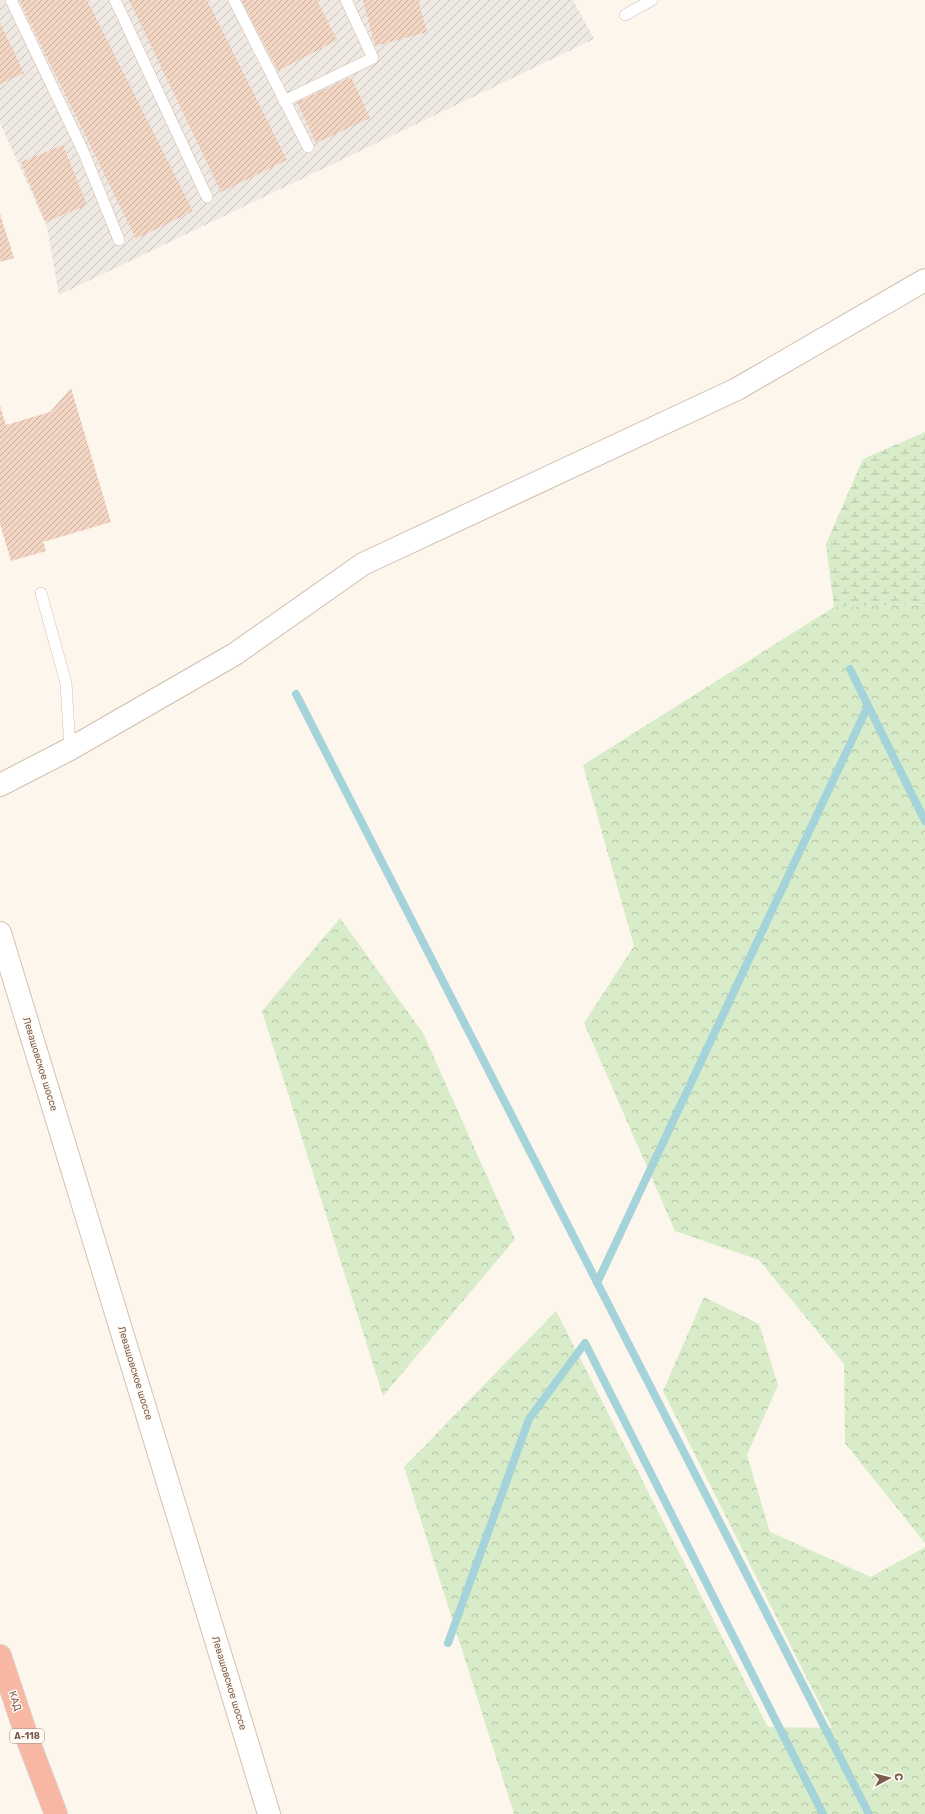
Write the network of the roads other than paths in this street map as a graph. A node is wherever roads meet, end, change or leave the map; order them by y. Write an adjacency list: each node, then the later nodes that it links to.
1 (11, 0): 10 (lane)
2 (115, 0): 9 (lane)
3 (234, 0): 7 (lane)
4 (346, 0): 7 (lane)
5 (652, 0): 6 (lane)
6 (625, 15)
7 (284, 100): 8 (lane)
8 (308, 147)
9 (207, 197)
10 (119, 240)
11 (925, 280): 13 (street)
12 (41, 593): 13 (lane)
13 (70, 749): 14 (street)
14 (0, 785)
15 (0, 933): 18 (street, Левашовское шоссе)
16 (0, 1656): 17 (highway, КАД / А-118)
17 (56, 1814)
18 (269, 1814)

